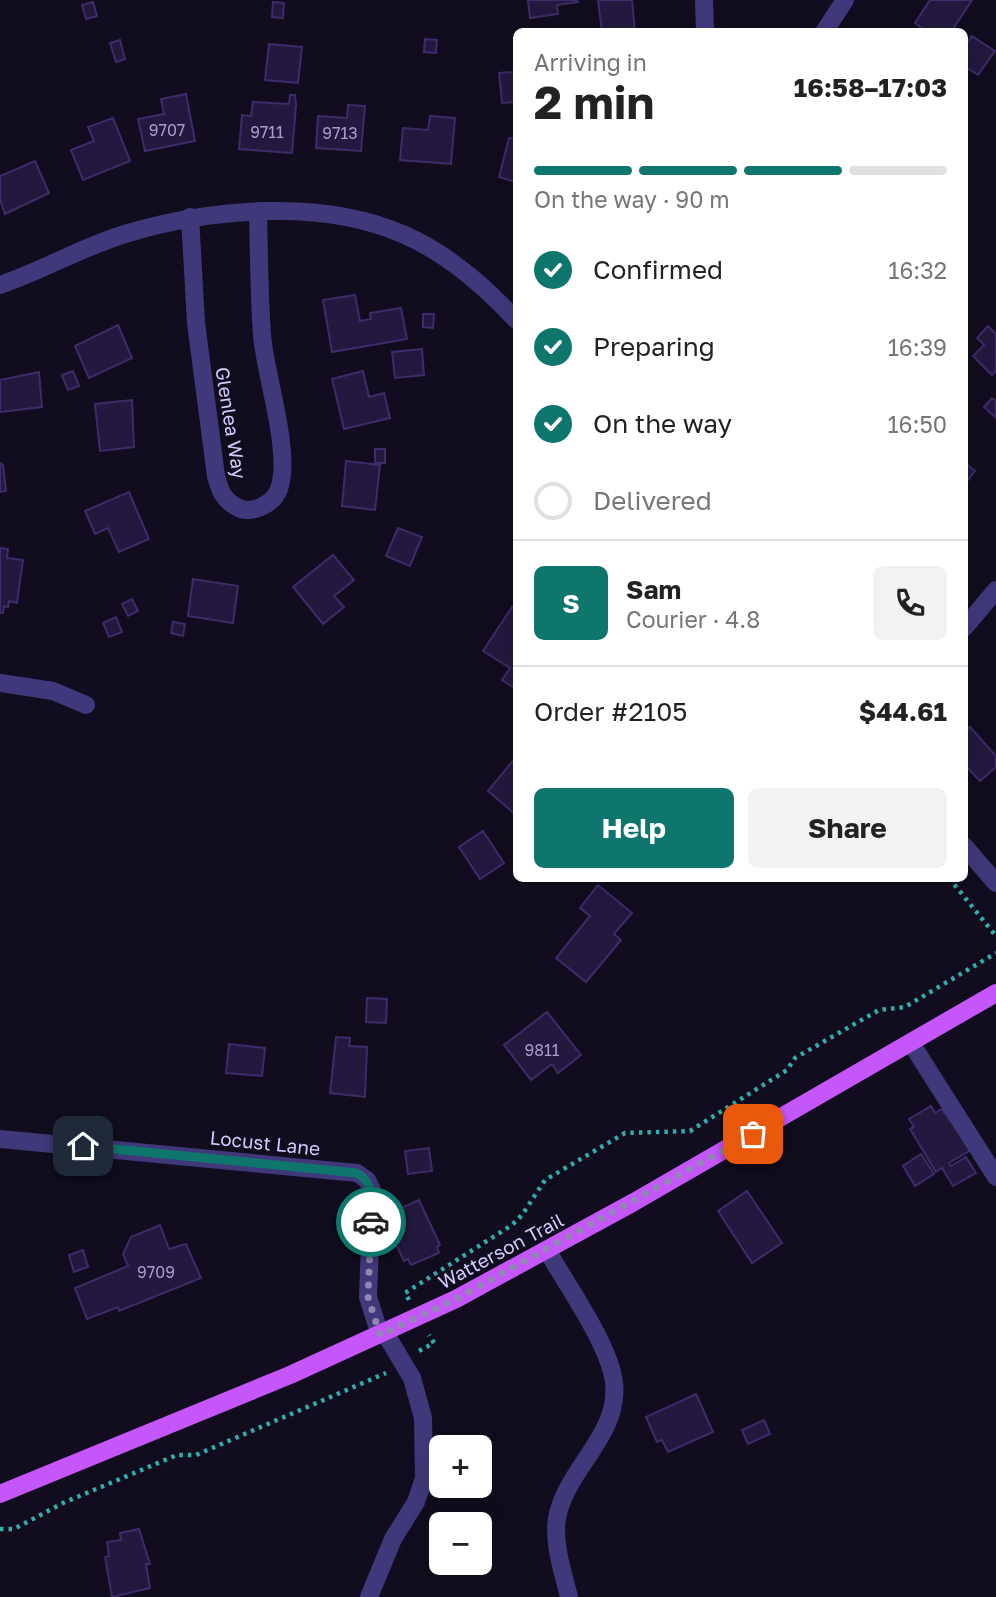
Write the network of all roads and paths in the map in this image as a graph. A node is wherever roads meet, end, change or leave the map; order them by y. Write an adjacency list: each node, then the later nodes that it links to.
1 (704, 0): 3 (street)
2 (845, 0): 4 (street)
3 (705, 28)
4 (827, 28)
5 (258, 211): 6 (street); 6 (street, Glenlea Way); 8 (street)
6 (190, 217): 7 (street)
7 (0, 285)
8 (513, 317)
9 (996, 590): 10 (street)
10 (968, 623)
11 (0, 683): 12 (street)
12 (86, 705)
13 (968, 851): 15 (street)
14 (952, 882): 16 (path)
15 (996, 883)
16 (996, 936)
17 (996, 954): 21 (path)
18 (996, 993): 19 (main road, Watterson Trail)
19 (911, 1043): 22 (street); 23 (main road, Watterson Trail)
20 (0, 1139): 24 (street, Locust Lane)
21 (572, 1165)
22 (996, 1177)
23 (547, 1250): 24 (main road, Watterson Trail); 27 (street)
24 (383, 1334): 25 (main road, Watterson Trail); 26 (street, Locust Lane)
25 (0, 1494)
26 (369, 1597)
27 (569, 1597)

